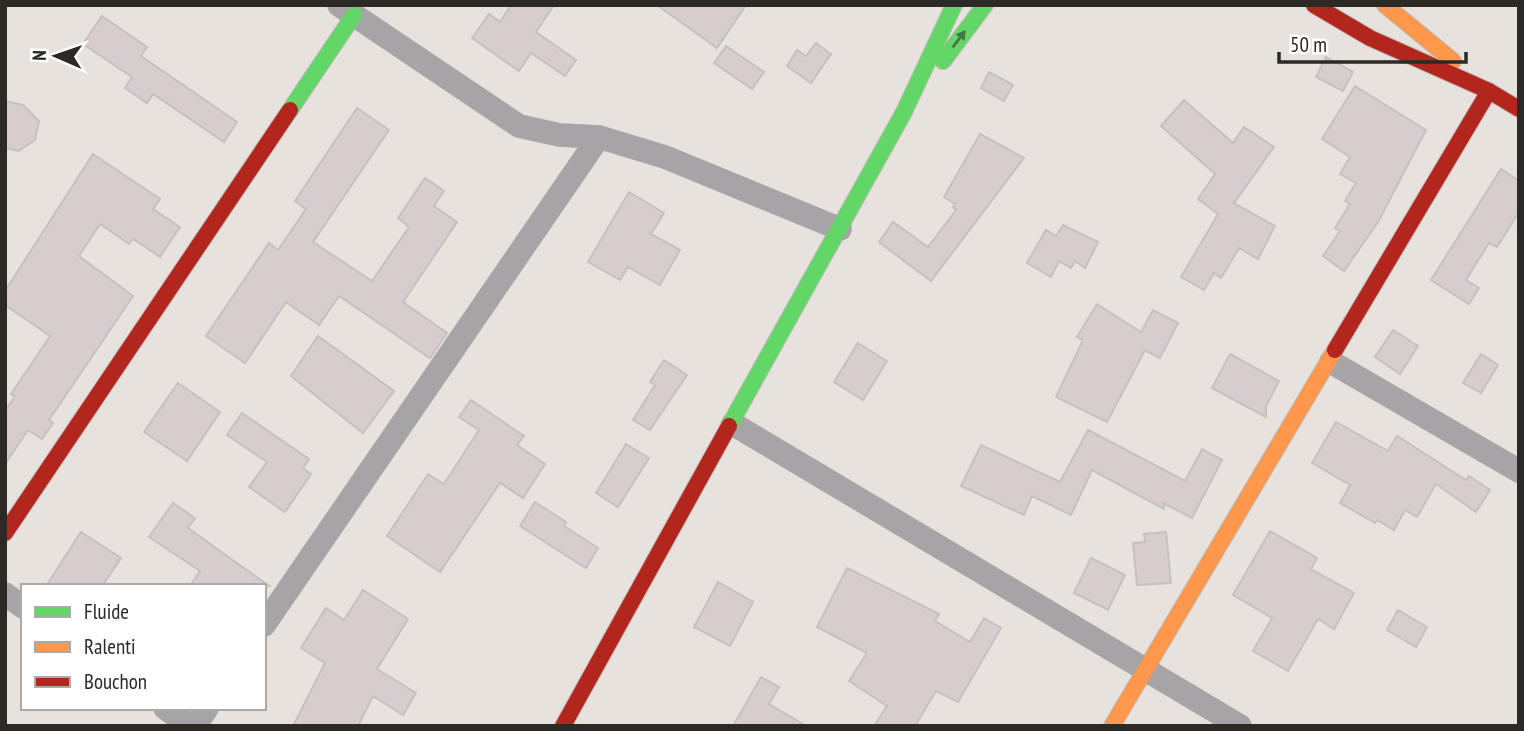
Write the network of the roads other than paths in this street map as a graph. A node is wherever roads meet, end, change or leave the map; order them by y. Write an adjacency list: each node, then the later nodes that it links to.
1 (954, 5): 8 (main road)
2 (985, 5): 8 (main road, one-way to 2)
3 (1314, 5): 6 (main road)
4 (1385, 5): 6 (main road)
5 (346, 10): 9 (street); 14 (main road)
6 (1489, 91): 7 (main road); 11 (main road)
7 (1519, 109)
8 (904, 112): 10 (main road)
9 (599, 137): 10 (street); 17 (street)
10 (839, 229): 12 (main road)
11 (1331, 362): 13 (street); 18 (main road)
12 (733, 424): 18 (street); 22 (main road)
13 (1519, 471)
14 (5, 533)
15 (5, 594): 16 (street)
16 (21, 606)
17 (266, 622)
18 (1145, 670): 23 (main road); 24 (street)
19 (168, 710): 21 (street)
20 (205, 710): 21 (street)
21 (193, 726)
22 (563, 726)
23 (1112, 726)
24 (1240, 726)

